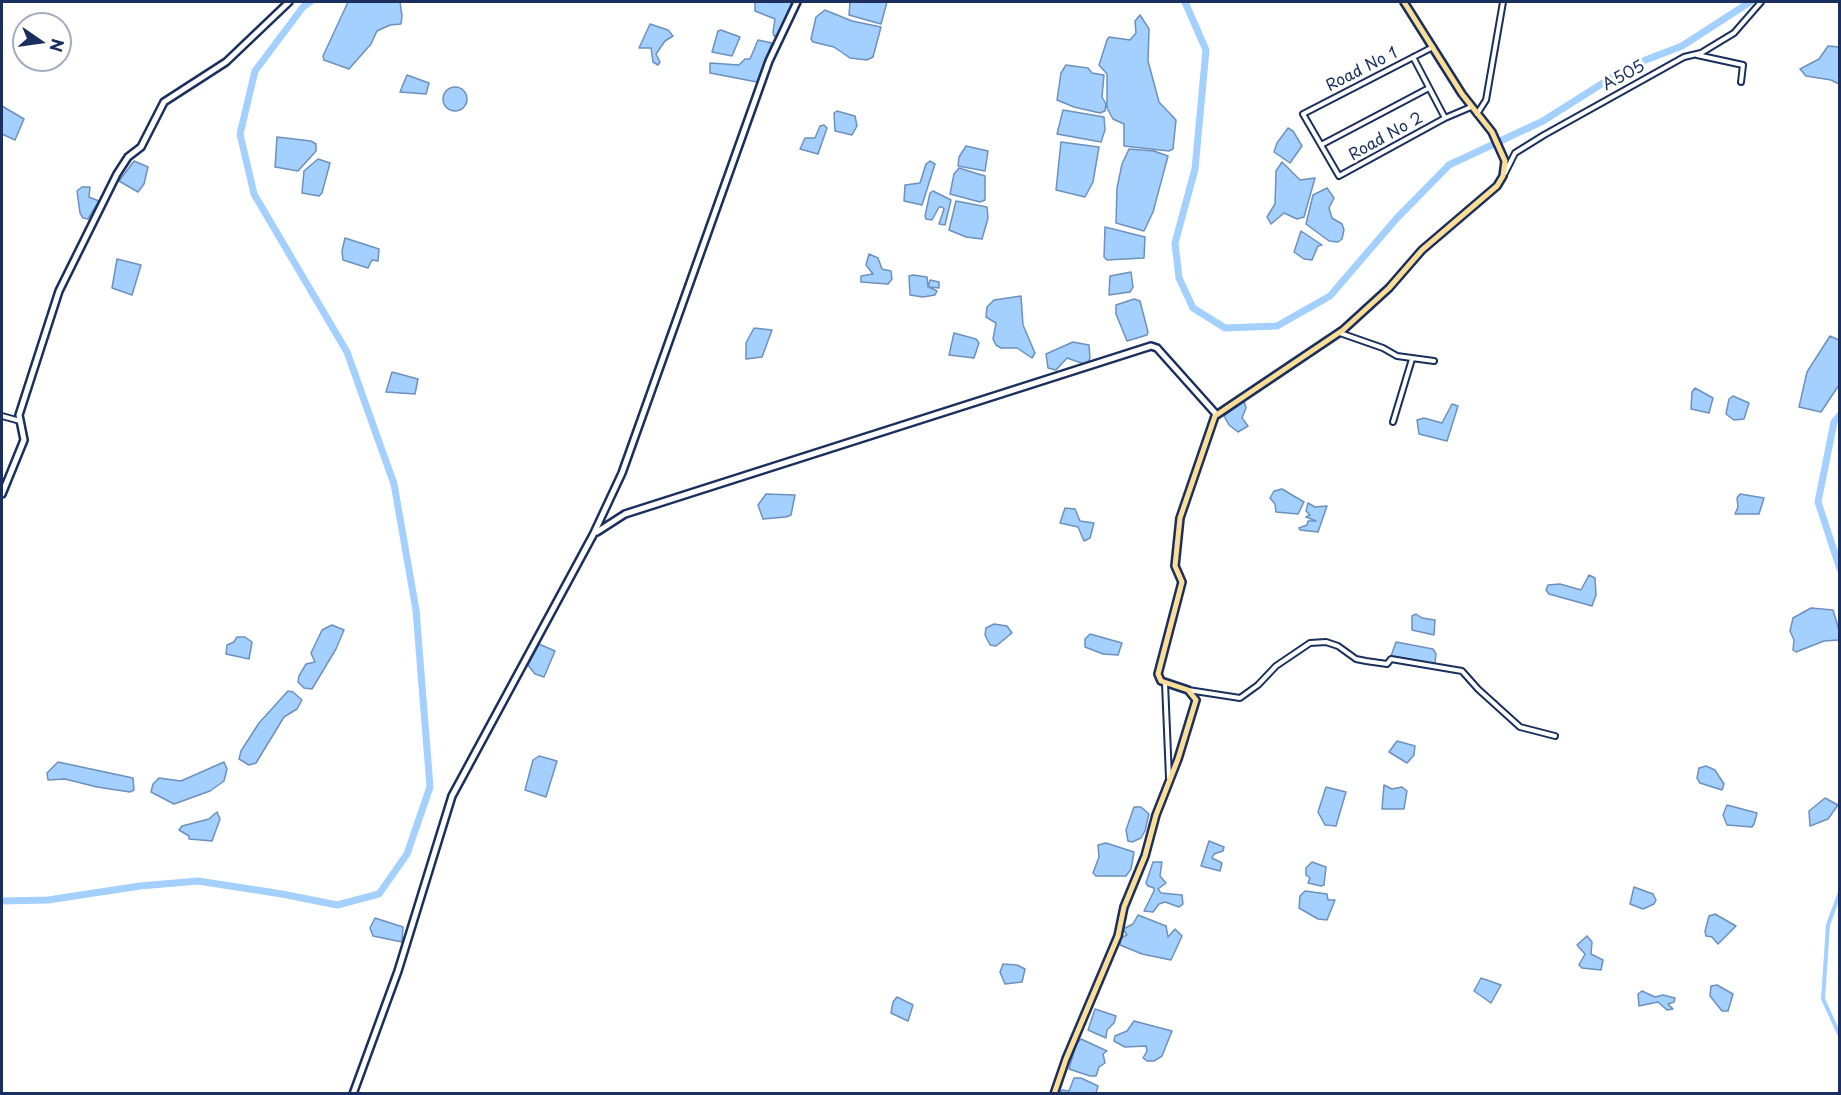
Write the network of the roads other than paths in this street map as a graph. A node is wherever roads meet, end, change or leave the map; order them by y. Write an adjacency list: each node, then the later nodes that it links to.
1 (289, 2): 21 (main road)
2 (797, 2): 24 (main road)
3 (1404, 2): 6 (main road)
4 (1503, 2): 12 (street)
5 (1761, 2): 7 (street, A505)
6 (1433, 47): 8 (street, Road No 1); 11 (main road)
7 (1696, 54): 9 (street); 15 (street, A505)
8 (1413, 57): 10 (street); 14 (street, Road No 1)
9 (1741, 82)
10 (1429, 88): 13 (street); 14 (street)
11 (1472, 107): 12 (main road); 13 (street)
12 (1477, 114): 15 (main road)
13 (1445, 118): 14 (street, Road No 2)
14 (1321, 145)
15 (1503, 176): 16 (main road)
16 (1339, 333): 17 (street); 19 (main road)
17 (1412, 359): 18 (street); 22 (street)
18 (1434, 361)
19 (1216, 414): 24 (main road); 25 (main road)
20 (2, 416): 21 (street)
21 (20, 421): 23 (main road)
22 (1393, 423)
23 (2, 494)
24 (593, 535): 29 (main road)
25 (1165, 683): 26 (main road); 28 (street)
26 (1188, 690): 27 (street); 28 (main road)
27 (1555, 736)
28 (1170, 780): 30 (main road)
29 (353, 1094)
30 (1054, 1094)

